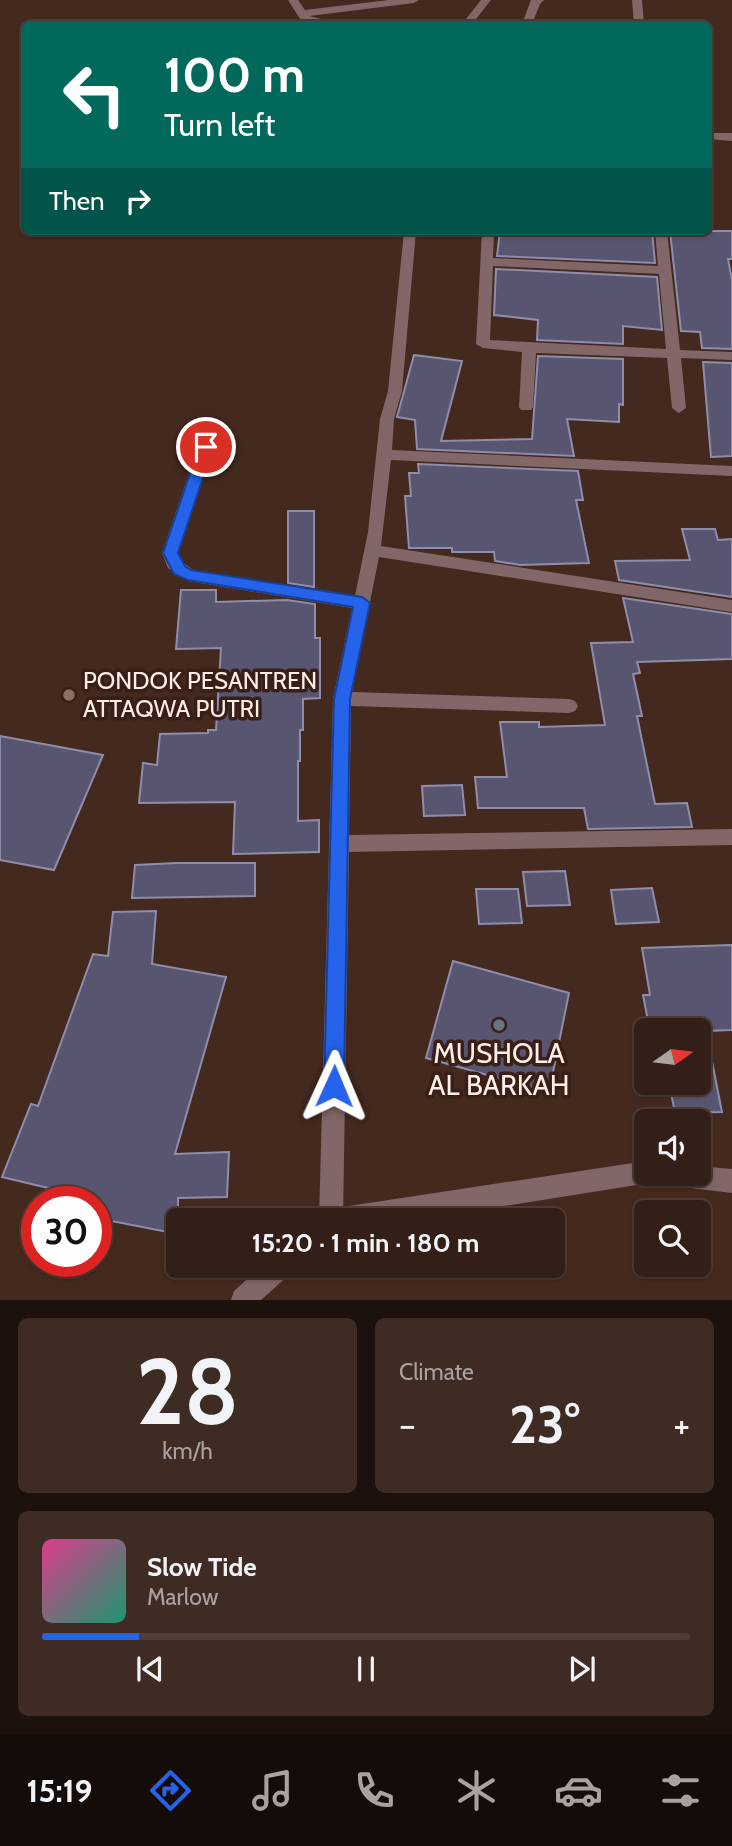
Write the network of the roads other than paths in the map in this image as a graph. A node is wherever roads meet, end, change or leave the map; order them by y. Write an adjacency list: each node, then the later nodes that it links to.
1 (293, 0): 6 (street)
2 (414, 0): 6 (street)
3 (486, 0): 8 (street)
4 (538, 0): 9 (street)
5 (637, 0): 10 (street)
6 (300, 14): 7 (street)
7 (309, 21)
8 (469, 21)
9 (528, 21)
10 (639, 21)
11 (712, 136): 12 (street)
12 (732, 137)
13 (410, 235): 24 (street)
14 (488, 235): 16 (street)
15 (661, 235): 17 (street)
16 (487, 262): 17 (street); 18 (street)
17 (665, 270): 19 (street)
18 (529, 348): 19 (street); 21 (street)
19 (674, 353): 20 (street); 22 (street)
20 (732, 356)
21 (526, 407)
22 (679, 408)
23 (206, 447): 27 (street)
24 (384, 455): 25 (street); 26 (street)
25 (732, 471)
26 (373, 550): 27 (street); 28 (street)
27 (362, 603): 29 (street)
28 (732, 606)
29 (342, 699): 30 (street); 32 (street)
30 (569, 706)
31 (732, 837): 32 (street)
32 (339, 844): 36 (street)
33 (634, 1175): 37 (street)
34 (711, 1179): 35 (street)
35 (732, 1181)
36 (331, 1208)
37 (416, 1208)
38 (267, 1278): 39 (street)
39 (243, 1300)

